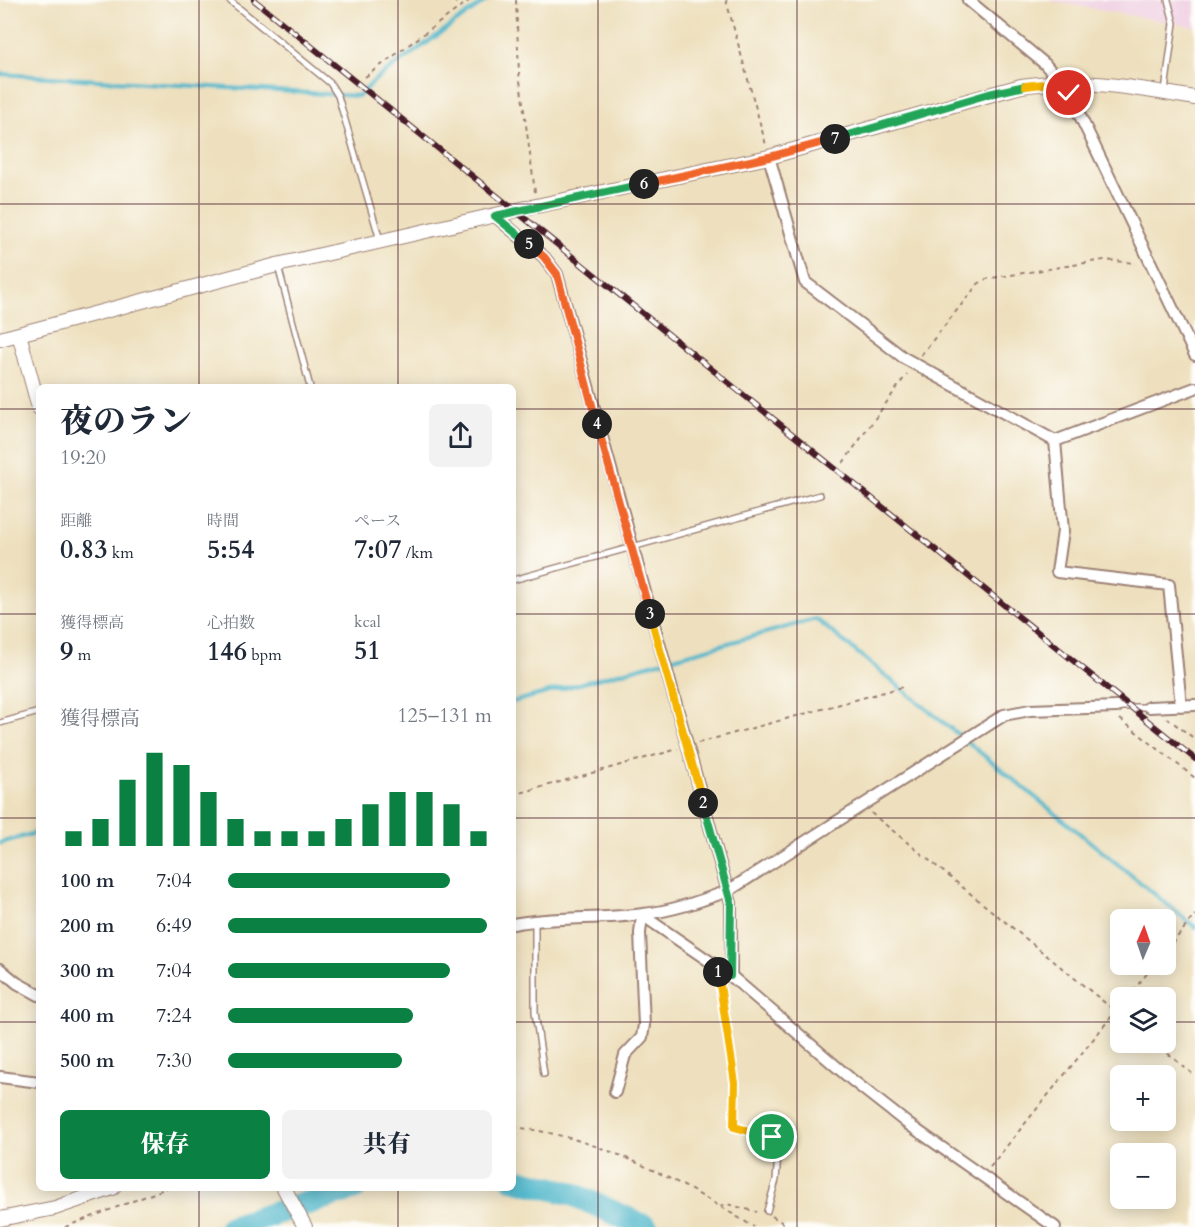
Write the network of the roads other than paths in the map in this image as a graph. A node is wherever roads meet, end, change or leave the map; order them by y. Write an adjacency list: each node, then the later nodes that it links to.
1 (229, 0): 9 (lane)
2 (968, 0): 4 (street)
3 (1168, 0): 5 (lane)
4 (1061, 82): 5 (street); 7 (street); 13 (street)
5 (1165, 93): 6 (street)
6 (1195, 98)
7 (769, 157): 8 (street); 17 (street)
8 (495, 216): 9 (street); 19 (street)
9 (381, 242): 10 (street)
10 (277, 265): 11 (street); 14 (lane)
11 (19, 334): 12 (street); 16 (street)
12 (0, 339)
13 (1195, 355)
14 (309, 384)
15 (1195, 388): 17 (street)
16 (36, 397)
17 (1055, 441): 22 (street)
18 (820, 495): 19 (lane)
19 (631, 548): 20 (lane); 27 (street)
20 (516, 579)
21 (1195, 705): 22 (street)
22 (1181, 706): 24 (street)
23 (1114, 707): 24 (lane); 27 (street)
24 (1153, 707)
25 (36, 713): 26 (lane)
26 (0, 723)
27 (728, 891): 28 (street); 33 (street)
28 (642, 915): 29 (street); 31 (street); 38 (street)
29 (535, 920): 30 (street); 35 (lane)
30 (516, 923)
31 (717, 967): 33 (street); 41 (lane)
32 (0, 969): 34 (street)
33 (730, 976): 44 (street)
34 (36, 993)
35 (544, 1074)
36 (0, 1077): 37 (street)
37 (36, 1082)
38 (615, 1092)
39 (104, 1191): 42 (street)
40 (286, 1191): 43 (street)
41 (767, 1211)
42 (0, 1219)
43 (305, 1227)
44 (1055, 1227)

